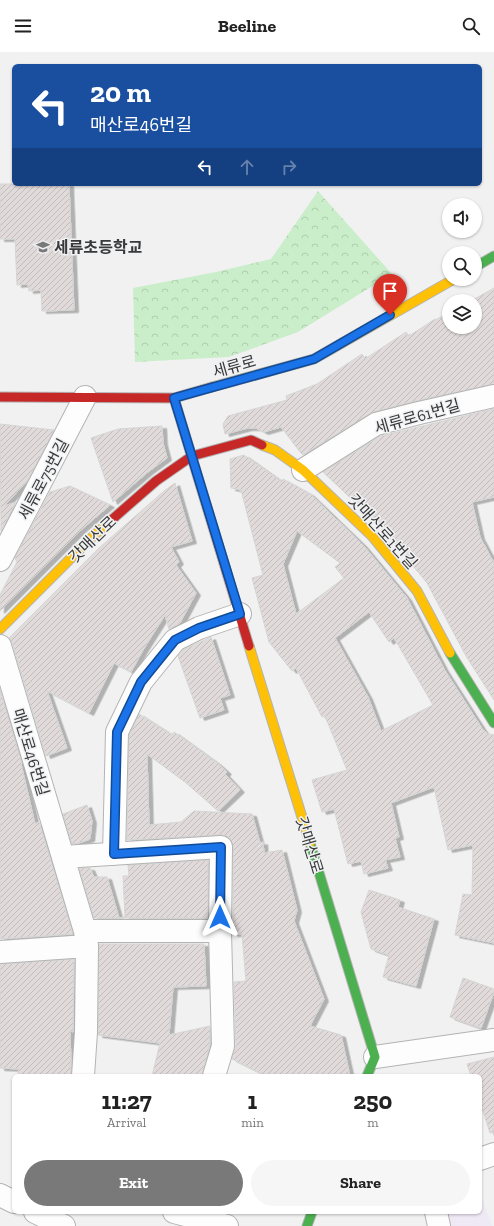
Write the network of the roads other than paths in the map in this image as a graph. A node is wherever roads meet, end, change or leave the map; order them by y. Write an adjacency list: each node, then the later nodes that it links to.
1 (494, 256): 2 (street)
2 (482, 263)
3 (442, 286): 7 (street, 세류로)
4 (0, 396): 6 (street, 세류로)
5 (494, 396): 9 (street, 세류로61번길)
6 (85, 397): 7 (street, 세류로); 10 (street, 세류로75번길)
7 (174, 398): 8 (street, 갓매산로)
8 (192, 456): 9 (street, 갓매산로1번길); 11 (street, 갓매산로); 12 (street, 갓매산로)
9 (303, 470): 14 (street, 갓매산로1번길)
10 (0, 560)
11 (240, 614): 15 (street); 21 (street, 갓매산로)
12 (0, 629)
13 (0, 646): 16 (street, 매산로46번길)
14 (494, 723)
15 (114, 854): 16 (street); 17 (street)
16 (63, 857): 18 (street, 매산로46번길)
17 (220, 931): 18 (street); 23 (street)
18 (86, 938): 19 (street); 22 (street, 매산로46번길)
19 (0, 952)
20 (494, 1040): 21 (street)
21 (371, 1066)
22 (83, 1074)
23 (215, 1074)
24 (494, 1154): 25 (street)
25 (482, 1158)
26 (0, 1195): 27 (street)
27 (12, 1201)
28 (29, 1214): 33 (street)
29 (39, 1214): 34 (street)
30 (182, 1214): 35 (street)
31 (311, 1214): 36 (street)
32 (436, 1214): 37 (street)
33 (23, 1226)
34 (64, 1226)
35 (227, 1226)
36 (307, 1226)
37 (439, 1226)

